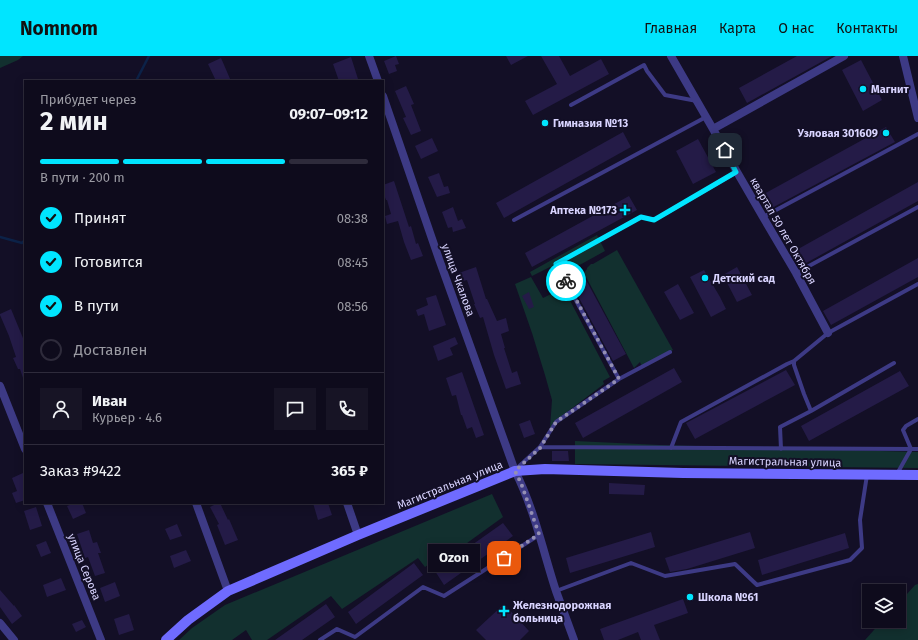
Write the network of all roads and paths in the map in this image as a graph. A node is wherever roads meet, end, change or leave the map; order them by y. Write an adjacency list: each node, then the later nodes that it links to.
1 (369, 56): 5 (street)
2 (672, 56): 7 (street, квартал 50 лет Октября)
3 (844, 56): 11 (street)
4 (903, 56): 10 (street)
5 (378, 80)
6 (384, 99): 33 (street, улица Чкалова)
7 (697, 101): 8 (lane); 9 (street, квартал 50 лет Октября)
8 (571, 105)
9 (706, 117): 11 (street, квартал 50 лет Октября); 16 (lane)
10 (918, 118)
11 (713, 129): 13 (street, квартал 50 лет Октября)
12 (918, 134): 15 (lane)
13 (736, 172): 15 (street, квартал 50 лет Октября); 23 (lane)
14 (918, 207): 17 (lane)
15 (763, 217): 17 (street, квартал 50 лет Октября)
16 (514, 220)
17 (796, 273): 19 (street, квартал 50 лет Октября)
18 (918, 284): 19 (lane)
19 (828, 333): 21 (lane)
20 (670, 352): 23 (lane)
21 (794, 361): 25 (lane); 29 (lane)
22 (894, 363): 25 (lane)
23 (619, 379): 28 (lane)
24 (0, 386): 27 (street)
25 (811, 411): 30 (lane)
26 (918, 419): 31 (lane)
27 (24, 446)
28 (540, 448): 29 (lane); 33 (lane)
29 (671, 448): 30 (lane)
30 (781, 449): 31 (lane)
31 (911, 449): 32 (lane); 35 (lane)
32 (918, 449)
33 (515, 471): 34 (main road, Магистральная улица); 40 (street, улица Чкалова); 41 (main road, Магистральная улица)
34 (867, 474): 35 (main road, Магистральная улица); 43 (lane)
35 (897, 475): 36 (main road, Магистральная улица)
36 (918, 475)
37 (46, 504): 46 (street, улица Серова)
38 (196, 504): 42 (street)
39 (347, 504): 41 (street)
40 (539, 534): 43 (street, улица Чкалова); 48 (lane)
41 (358, 535): 42 (main road, Магистральная улица)
42 (228, 591): 47 (main road, Магистральная улица)
43 (556, 591): 49 (street, улица Чкалова)
44 (0, 623): 45 (street)
45 (14, 640)
46 (101, 640)
47 (166, 640)
48 (320, 640)
49 (574, 640)

